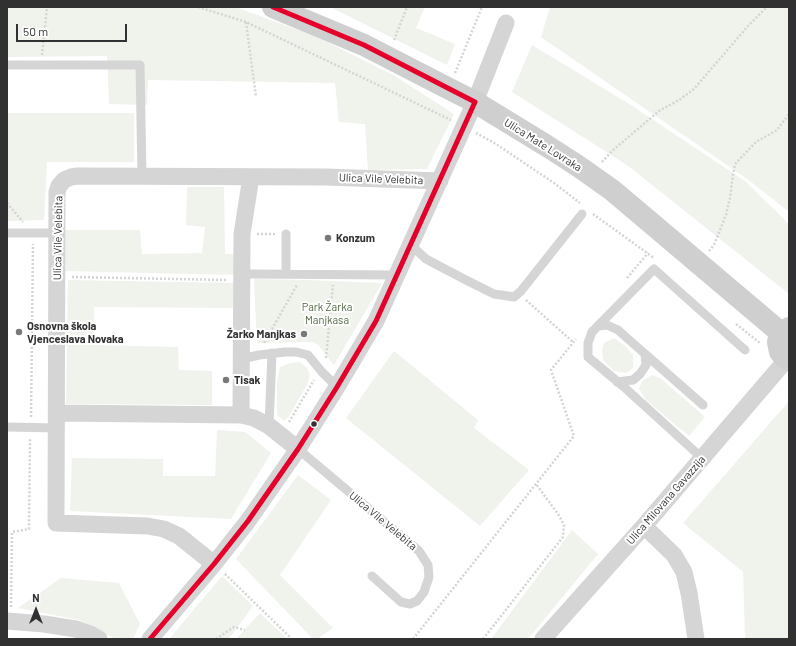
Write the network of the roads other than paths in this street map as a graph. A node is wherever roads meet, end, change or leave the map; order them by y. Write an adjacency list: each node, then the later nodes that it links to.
1 (273, 7): 4 (street, Ulica Mate Lovraka)
2 (506, 23): 4 (street, Ulica Vile Velebita)
3 (7, 65): 5 (lane)
4 (475, 102): 7 (street, Ulica Vile Velebita); 17 (street, Ulica Mate Lovraka)
5 (142, 177): 6 (street, Ulica Vile Velebita); 9 (street, Ulica Vile Velebita)
6 (251, 177): 7 (street, Ulica Vile Velebita); 15 (street)
7 (440, 180): 12 (street, Ulica Vile Velebita)
8 (585, 210): 12 (lane)
9 (57, 232): 10 (lane); 27 (street, Ulica Vile Velebita)
10 (7, 233)
11 (286, 234): 13 (lane)
12 (411, 245): 14 (street, Ulica Vile Velebita)
13 (286, 274): 14 (lane); 15 (lane)
14 (396, 275): 24 (street, Ulica Vile Velebita)
15 (246, 277): 21 (street)
16 (598, 326): 18 (lane); 20 (lane); 23 (lane)
17 (785, 330): 22 (street)
18 (745, 350)
19 (272, 353): 21 (lane); 24 (lane); 28 (lane)
20 (645, 354): 23 (lane); 25 (lane)
21 (242, 359): 26 (street)
22 (787, 360): 31 (street, Ulica Milovana Gavazzija)
23 (617, 382): 31 (lane)
24 (337, 387): 30 (street, Ulica Vile Velebita)
25 (703, 404)
26 (241, 415): 27 (street, Ulica Vile Velebita); 28 (street, Ulica Vile Velebita)
27 (57, 420): 29 (lane, Ulica Vile Velebita); 33 (street, Ulica Vile Velebita)
28 (269, 426): 30 (street, Ulica Vile Velebita)
29 (7, 427)
30 (298, 449): 33 (street, Ulica Vile Velebita); 34 (lane, Ulica Vile Velebita)
31 (702, 458): 32 (street, Ulica Milovana Gavazzija)
32 (644, 526): 38 (street, Ulica Milovana Gavazzija); 39 (street)
33 (214, 564): 37 (street, Ulica Vile Velebita)
34 (372, 576)
35 (9, 622): 36 (street)
36 (99, 639)
37 (150, 639)
38 (543, 639)
39 (696, 639)

